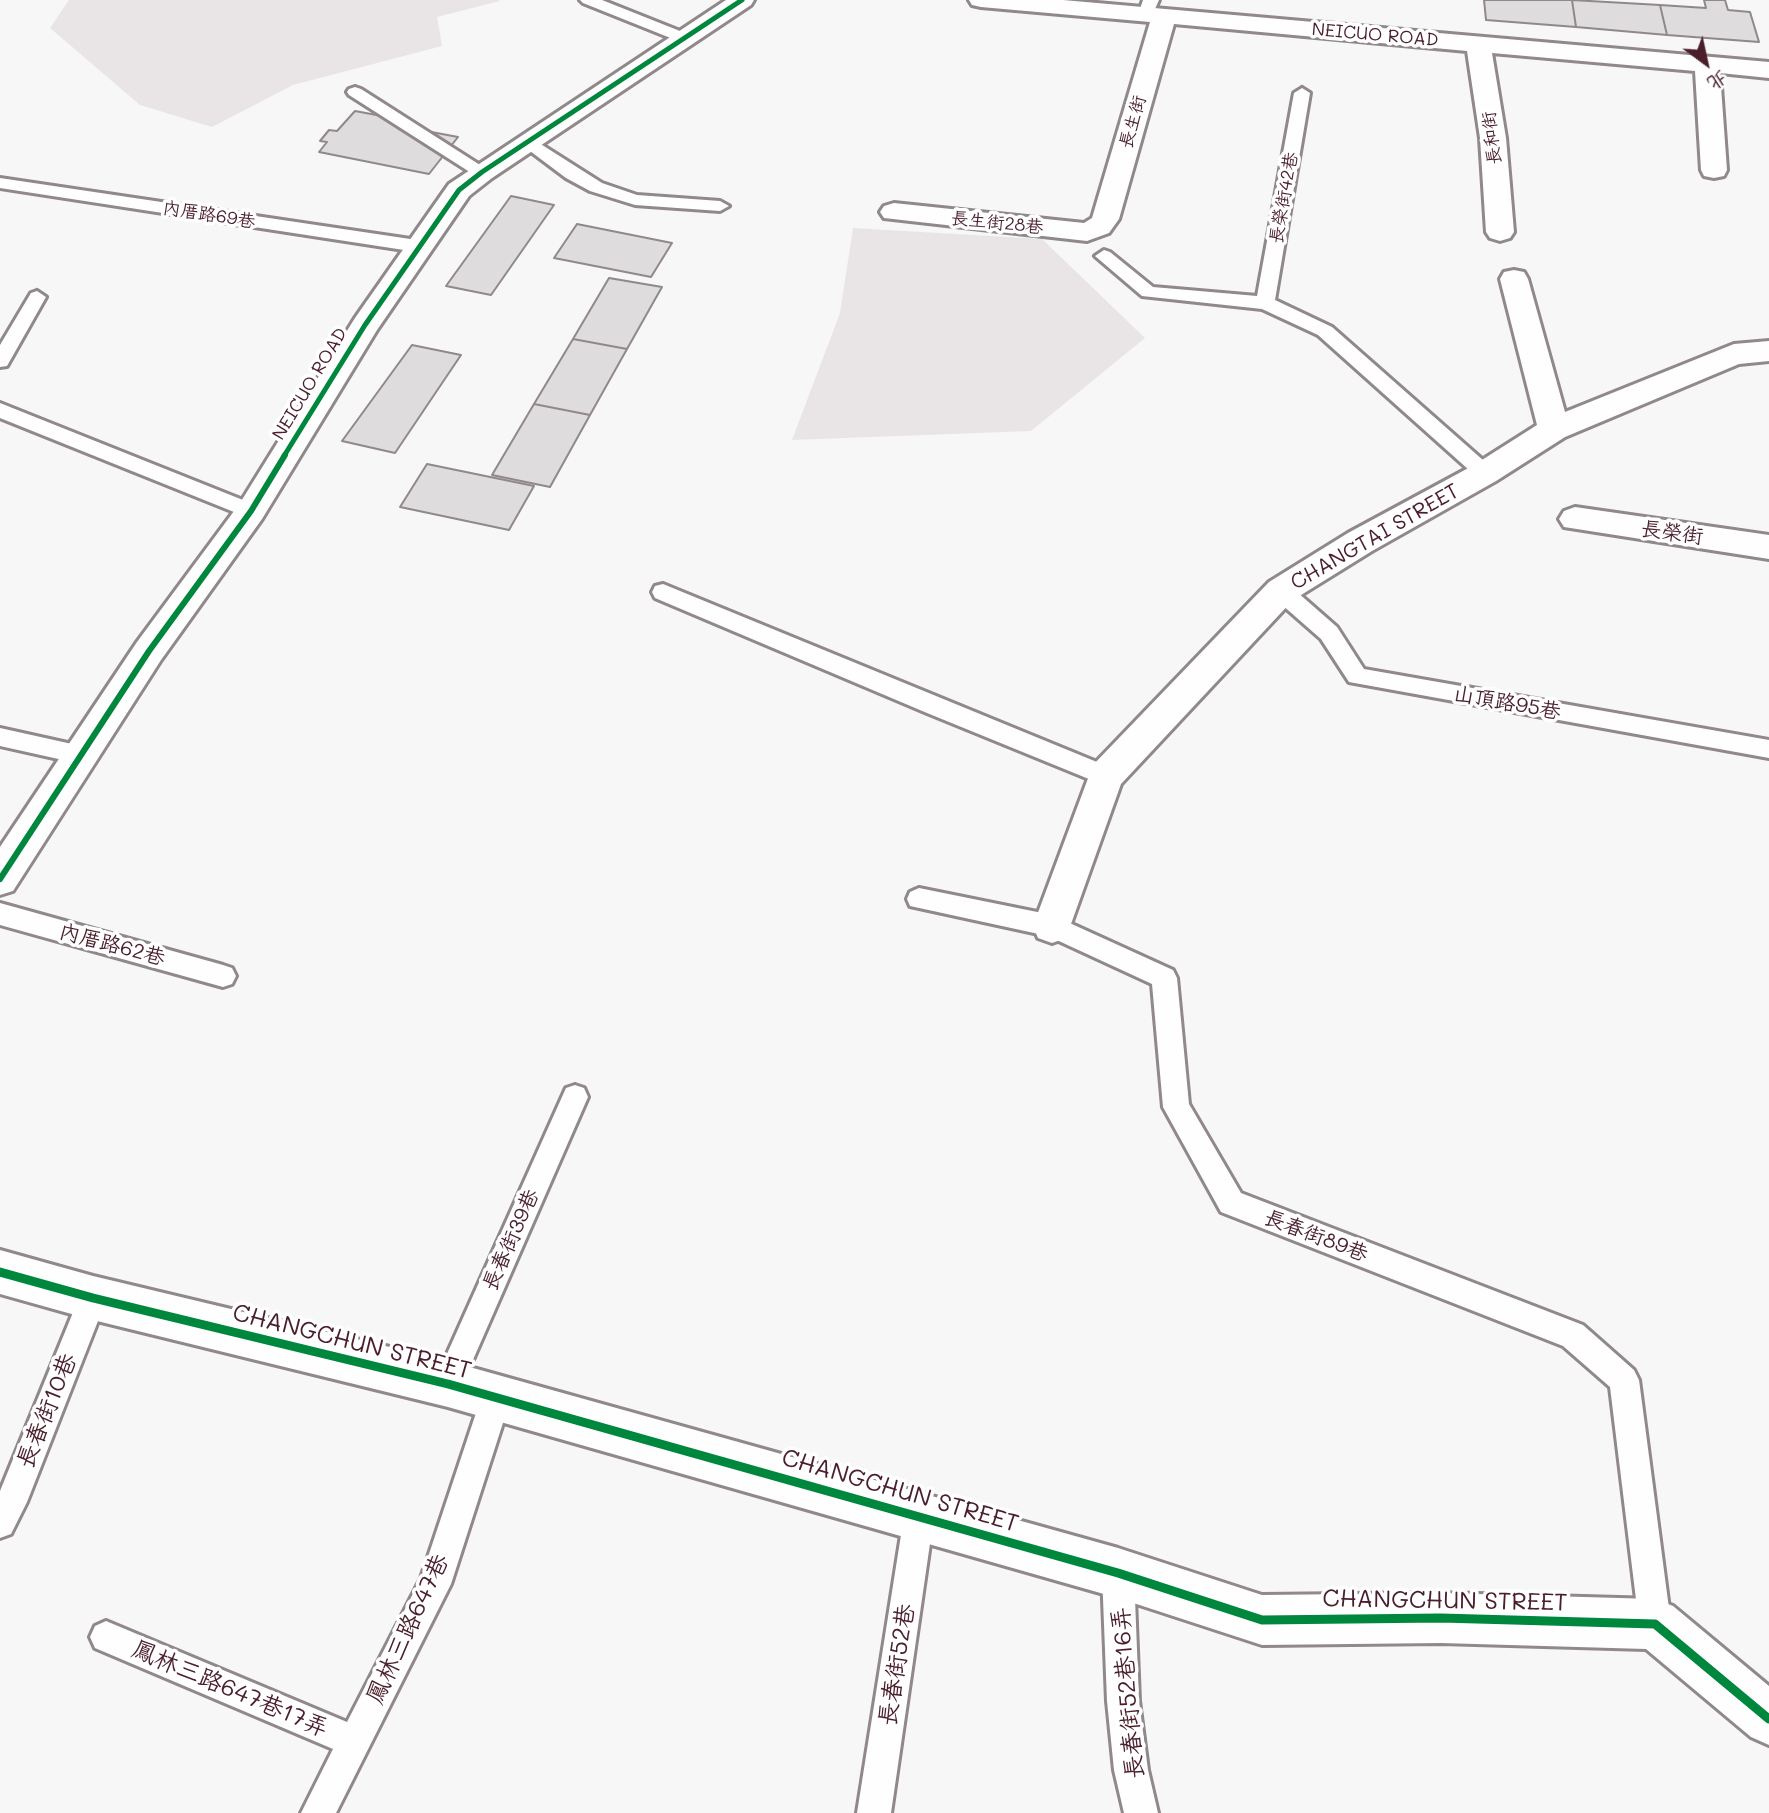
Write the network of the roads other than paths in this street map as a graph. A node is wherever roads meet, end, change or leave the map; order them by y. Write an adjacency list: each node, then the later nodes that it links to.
1 (588, 0): 5 (lane)
2 (742, 0): 5 (street, NEICUO ROAD)
3 (981, 0): 4 (street, NEICUO ROAD)
4 (1154, 10): 6 (street, NEICUO ROAD); 17 (street, 長生街)
5 (684, 38): 11 (street, NEICUO ROAD)
6 (1478, 44): 7 (street, NEICUO ROAD); 18 (street, 長和街)
7 (1707, 65): 8 (street, NEICUO ROAD); 12 (street)
8 (1769, 70)
9 (355, 92): 13 (lane)
10 (1302, 93): 23 (lane, 長榮街42巷)
11 (528, 141): 13 (street, NEICUO ROAD); 15 (lane)
12 (1714, 170)
13 (482, 172): 19 (street, NEICUO ROAD)
14 (0, 183): 19 (lane, 內厝路69巷)
15 (720, 206)
16 (894, 212): 17 (street, 長生街28巷)
17 (1099, 227)
18 (1500, 232)
19 (417, 246): 29 (street, NEICUO ROAD)
20 (1104, 256): 23 (lane)
21 (1514, 279): 27 (street)
22 (37, 297): 25 (lane)
23 (1265, 303): 28 (lane)
24 (1769, 351): 27 (street, CHANGTAI STREET)
25 (0, 361)
26 (0, 410): 29 (lane)
27 (1555, 429): 28 (street, CHANGTAI STREET)
28 (1485, 473): 32 (street, CHANGTAI STREET)
29 (251, 511): 36 (street, NEICUO ROAD)
30 (1575, 519): 31 (street, 長榮街)
31 (1769, 548)
32 (1281, 591): 35 (lane, 山頂路95巷); 37 (street, CHANGTAI STREET)
33 (663, 592): 37 (lane)
34 (0, 737): 36 (lane)
35 (1769, 750)
36 (81, 755): 38 (street, NEICUO ROAD)
37 (1106, 776): 41 (street, CHANGTAI STREET)
38 (0, 879)
39 (919, 899): 41 (lane, 長春街89巷)
40 (0, 914): 42 (lane, 內厝路62巷)
41 (1052, 926): 51 (lane, 長春街89巷)
42 (223, 976)
43 (575, 1097): 46 (lane, 長春街39巷)
44 (0, 1272): 45 (street, CHANGCHUN STREET)
45 (93, 1298): 46 (street, CHANGCHUN STREET); 49 (lane, 長春街10巷)
46 (447, 1384): 47 (street, CHANGCHUN STREET)
47 (496, 1398): 48 (street, CHANGCHUN STREET); 54 (lane, 鳳林三路647巷)
48 (919, 1516): 50 (street, CHANGCHUN STREET); 56 (lane, 長春街52巷)
49 (0, 1523)
50 (1118, 1573): 51 (street, CHANGCHUN STREET); 57 (lane, 長春街52巷16弄)
51 (1655, 1624): 53 (street)
52 (106, 1637): 54 (lane, 鳳林三路647巷17弄)
53 (1769, 1719)
54 (354, 1741): 55 (lane, 鳳林三路647巷)
55 (318, 1813)
56 (874, 1813)
57 (1141, 1813)

